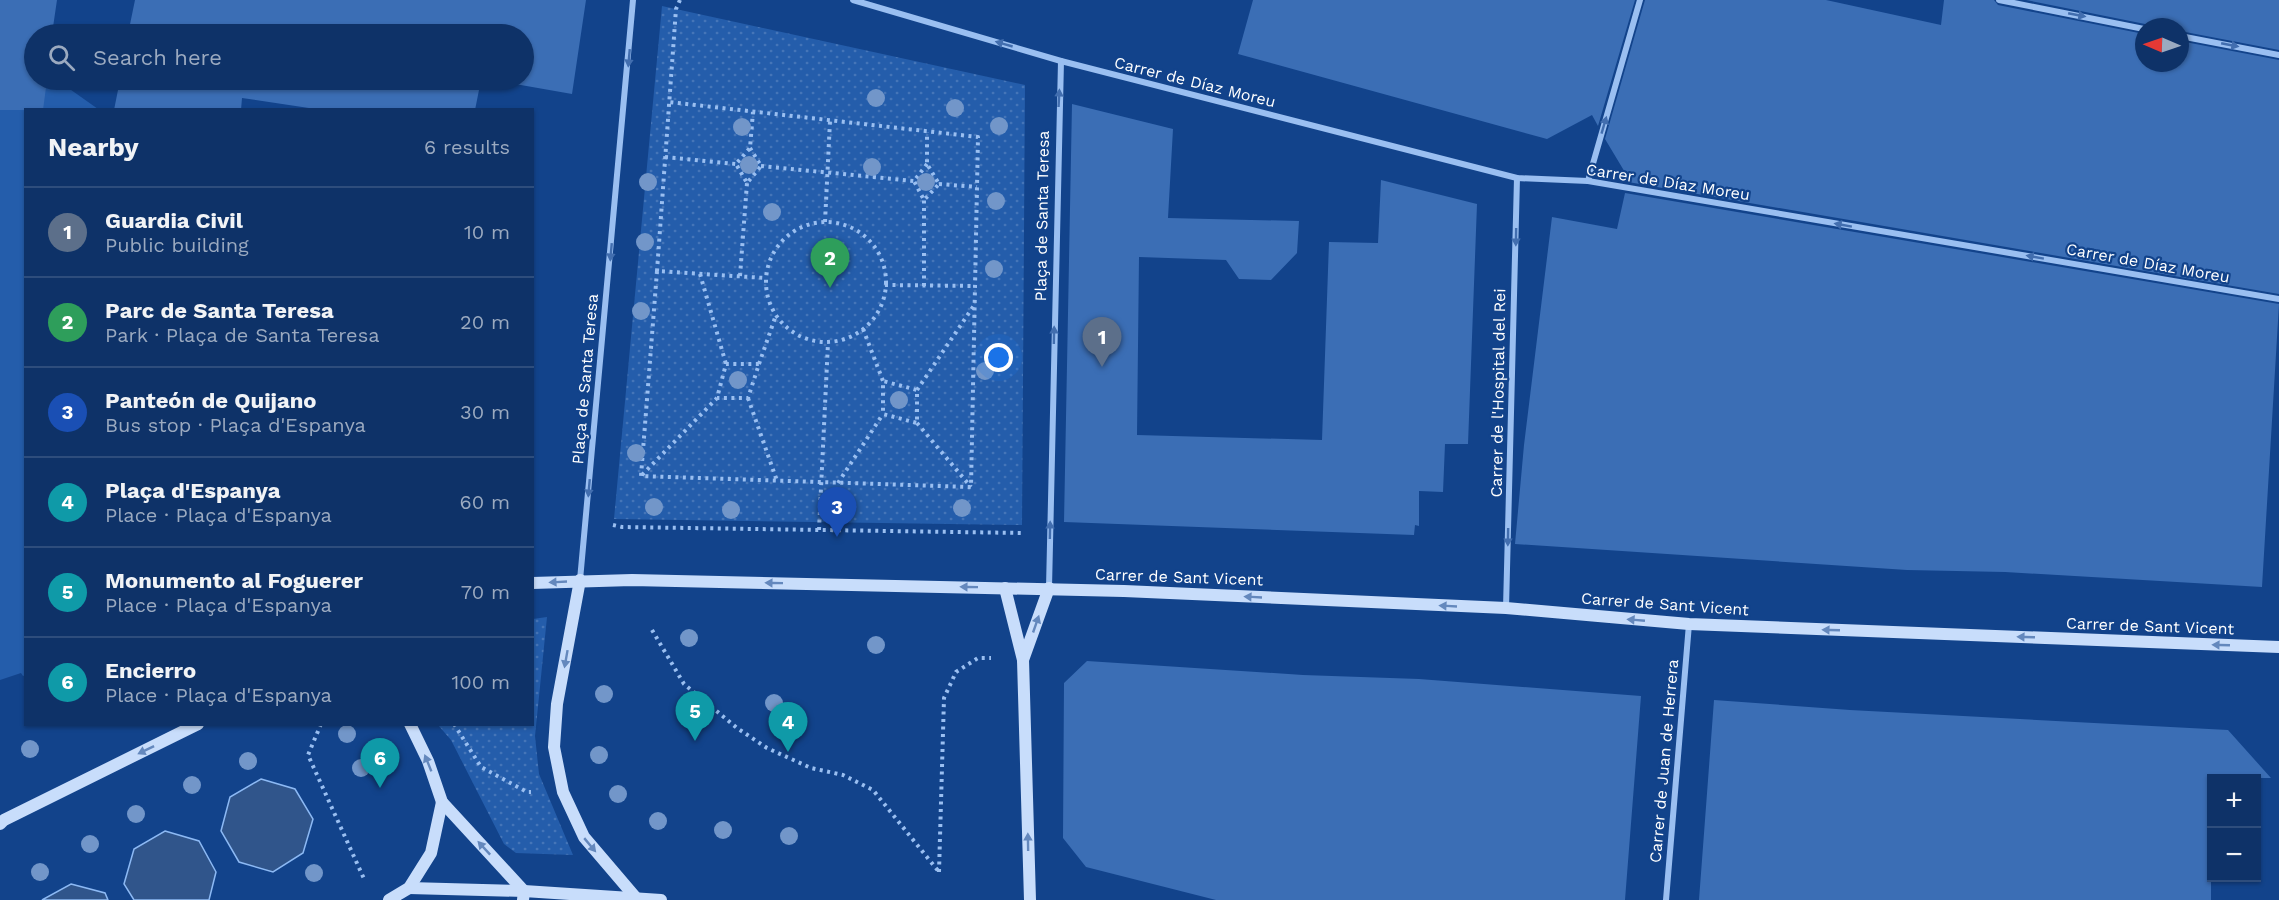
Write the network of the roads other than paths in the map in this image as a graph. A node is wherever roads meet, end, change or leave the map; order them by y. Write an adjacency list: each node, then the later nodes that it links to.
1 (633, 0): 12 (street, Plaça de Santa Teresa, one-way to 12)
2 (853, 0): 8 (street, one-way to 2)
3 (1640, 0): 10 (street, one-way to 3)
4 (1999, 0): 5 (street, one-way to 5)
5 (2135, 26)
6 (2189, 38): 7 (street, one-way to 7)
7 (2279, 55)
8 (1060, 61): 9 (street, Carrer de Díaz Moreu); 15 (street, Plaça de Santa Teresa, one-way to 8)
9 (1517, 178): 10 (street, Carrer de Díaz Moreu); 16 (street, Carrer de l'Hospital del Rei, one-way to 16)
10 (1588, 181): 11 (street, Carrer de Díaz Moreu, one-way to 10)
11 (2279, 299)
12 (580, 580): 13 (main road, Carrer de Sant Vicent, one-way to 13); 14 (main road, Carrer de Sant Vicent, one-way to 12); 26 (main road, one-way to 26)
13 (534, 583)
14 (1005, 588): 15 (main road, Carrer de Sant Vicent); 19 (main road)
15 (1049, 588): 16 (main road, Carrer de Sant Vicent, one-way to 15); 19 (main road, one-way to 15)
16 (1506, 608): 17 (main road, Carrer de Sant Vicent, one-way to 16)
17 (1689, 624): 18 (main road, Carrer de Sant Vicent, one-way to 17); 30 (street, Carrer de Juan de Herrera)
18 (2279, 647)
19 (1023, 660): 29 (main road, one-way to 19)
20 (194, 726): 23 (main road, one-way to 23)
21 (411, 726): 22 (main road, one-way to 21)
22 (442, 802): 24 (main road); 25 (main road, one-way to 22)
23 (1, 822)
24 (409, 888): 25 (main road); 27 (main road)
25 (524, 895): 26 (main road)
26 (636, 898): 28 (main road)
27 (389, 900)
28 (660, 900)
29 (1029, 900)
30 (1666, 900)

